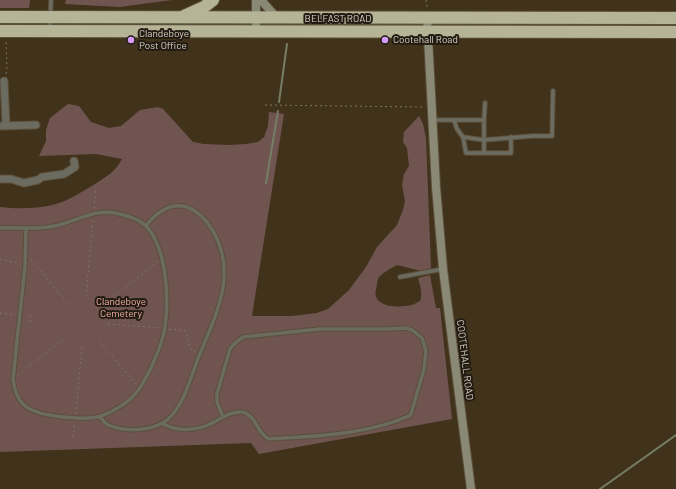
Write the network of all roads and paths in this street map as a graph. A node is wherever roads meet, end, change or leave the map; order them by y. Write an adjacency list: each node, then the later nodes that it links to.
1 (51, 0): 6 (lane)
2 (213, 0): 7 (highway)
3 (256, 0): 8 (street)
4 (261, 0): 9 (street)
5 (0, 17): 6 (highway, BELFAST ROAD)
6 (50, 18): 7 (highway, BELFAST ROAD); 12 (lane)
7 (181, 18): 8 (highway, BELFAST ROAD)
8 (255, 18): 9 (highway, BELFAST ROAD); 13 (street)
9 (277, 18): 10 (highway, BELFAST ROAD)
10 (427, 18): 11 (highway, BELFAST ROAD); 14 (street, COOTEHALL ROAD)
11 (676, 18)
12 (50, 31): 13 (highway, BELFAST ROAD); 16 (highway, BELFAST ROAD)
13 (256, 31): 14 (highway, BELFAST ROAD)
14 (428, 31): 15 (highway, BELFAST ROAD); 21 (street, COOTEHALL ROAD)
15 (676, 32)
16 (2, 35): 17 (path)
17 (4, 81): 26 (street)
18 (553, 91): 28 (lane)
19 (485, 103): 24 (lane)
20 (265, 105): 21 (path)
21 (432, 108): 22 (street, COOTEHALL ROAD)
22 (432, 120): 23 (lane); 42 (street, COOTEHALL ROAD)
23 (454, 120): 24 (lane); 27 (lane)
24 (484, 120): 29 (lane)
25 (36, 125): 26 (street)
26 (3, 126)
27 (463, 137): 29 (lane); 30 (lane)
28 (511, 137): 29 (lane); 30 (lane)
29 (484, 140): 30 (lane)
30 (484, 153)
31 (74, 161): 32 (street)
32 (0, 179)
33 (96, 187): 34 (path)
34 (93, 213): 35 (lane); 37 (lane); 44 (path)
35 (146, 226): 39 (lane); 59 (lane)
36 (0, 228): 37 (lane)
37 (26, 229): 38 (lane)
38 (26, 252): 41 (lane); 45 (path)
39 (162, 257): 46 (path); 55 (lane)
40 (0, 260): 41 (path)
41 (25, 266): 49 (lane)
42 (443, 269): 43 (lane); 61 (street, COOTEHALL ROAD)
43 (400, 277)
44 (86, 297)
45 (67, 303)
46 (102, 306)
47 (31, 312): 50 (path)
48 (0, 313): 49 (path)
49 (20, 316): 54 (lane)
50 (30, 322)
51 (65, 338): 54 (path)
52 (99, 341): 55 (path)
53 (82, 346): 58 (path)
54 (13, 379): 58 (lane)
55 (140, 388): 56 (lane)
56 (100, 417): 58 (lane); 59 (lane)
57 (223, 417): 57 (lane); 59 (lane)
58 (75, 418): 60 (path)
59 (162, 423)
60 (73, 437)
61 (471, 489)

